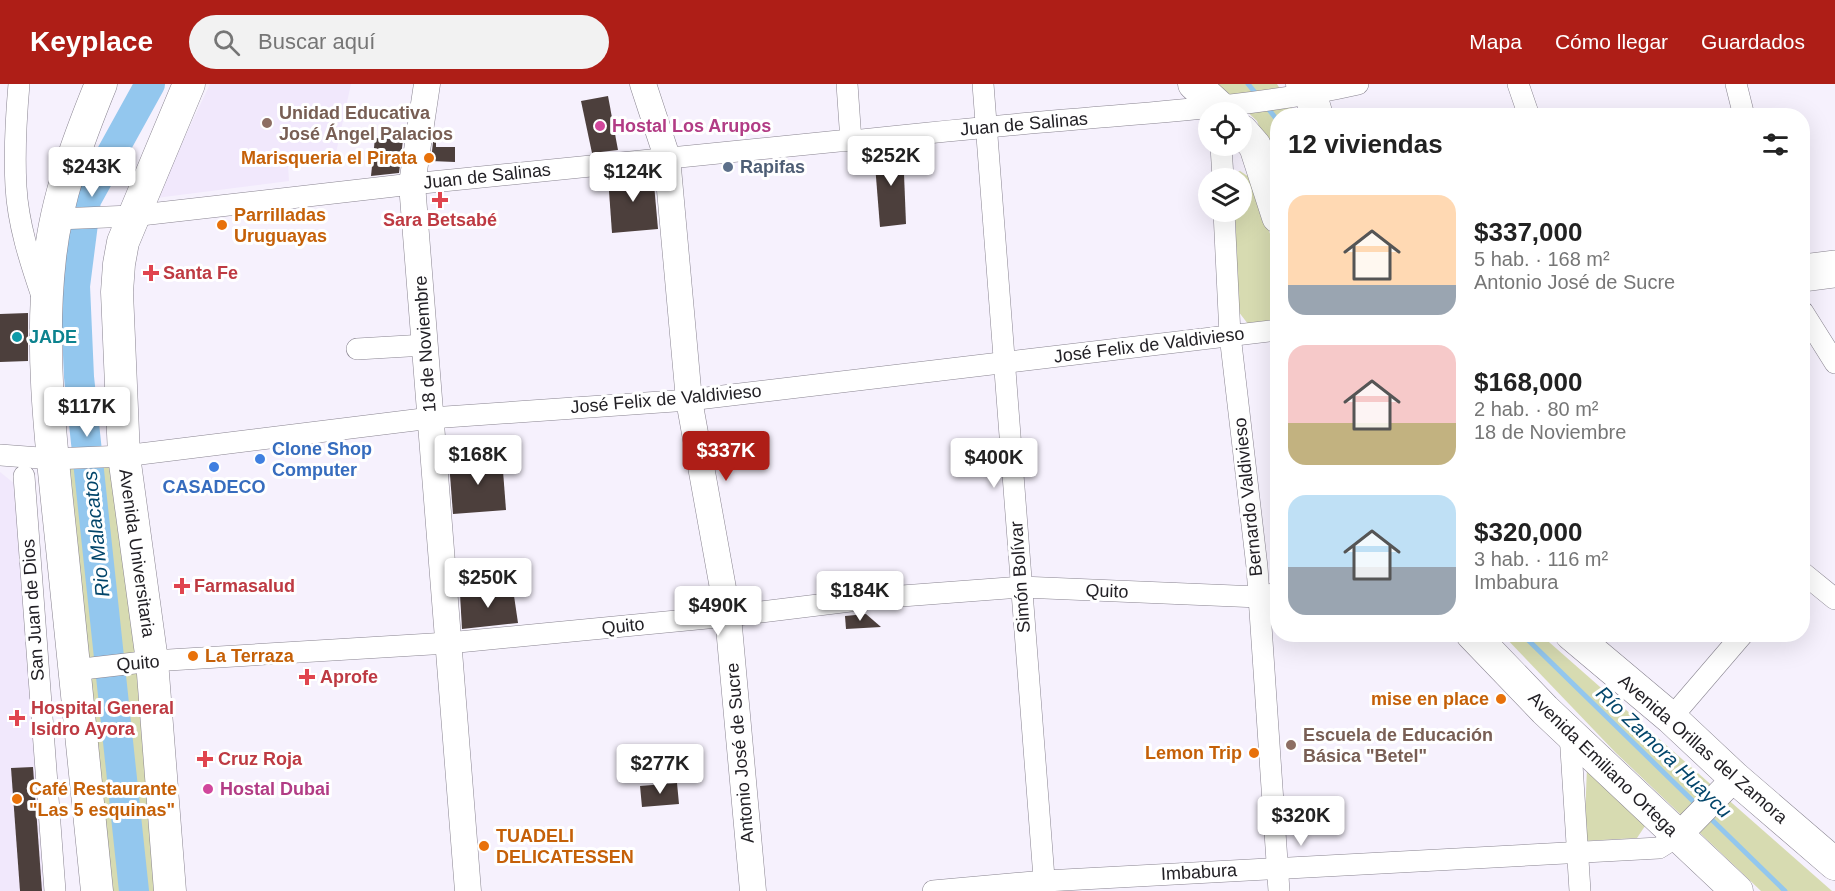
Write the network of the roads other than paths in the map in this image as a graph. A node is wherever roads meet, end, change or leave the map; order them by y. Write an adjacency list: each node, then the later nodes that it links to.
1 (19, 84): 31 (street)
2 (101, 84): 25 (main road)
3 (189, 84): 24 (main road, Avenida Universitaria)
4 (426, 84): 22 (street, 18 de Noviembre)
5 (643, 84): 21 (street, Antonio José de Sucre)
6 (847, 84): 19 (street)
7 (983, 84): 18 (street, Simón Bolívar)
8 (1194, 84): 13 (main road)
9 (1358, 84): 12 (street, Juan de Salinas)
10 (1518, 84): 15 (street)
11 (1736, 84): 16 (street)
12 (1310, 98): 14 (street, Juan de Salinas)
13 (1212, 102)
14 (1252, 106)
15 (1526, 108)
16 (1742, 108)
17 (1198, 112): 18 (street, Juan de Salinas)
18 (987, 126): 19 (street, Juan de Salinas); 37 (street, Simón Bolívar)
19 (851, 141): 21 (street, Juan de Salinas)
20 (1252, 143): 23 (main road)
21 (667, 157): 22 (street, Juan de Salinas); 39 (street, Antonio José de Sucre)
22 (412, 184): 24 (street, Juan de Salinas); 35 (street, 18 de Noviembre)
23 (1270, 192)
24 (126, 216): 25 (street, Juan de Salinas); 42 (main road, Avenida Universitaria)
25 (63, 219): 31 (main road)
26 (1224, 222): 34 (street, Bernardo Valdivieso)
27 (1835, 261): 28 (street)
28 (1810, 264)
29 (1835, 277): 30 (street)
30 (1810, 280)
31 (47, 310): 43 (main road)
32 (1810, 323): 38 (street)
33 (1270, 331): 34 (street, José Felix de Valdivieso)
34 (1230, 335): 37 (street, José Felix de Valdivieso); 48 (street, Bernardo Valdivieso)
35 (425, 345): 36 (street); 40 (street, 18 de Noviembre)
36 (357, 349)
37 (1005, 362): 39 (street, José Felix de Valdivieso); 47 (street, Simón Bolívar)
38 (1835, 363)
39 (689, 400): 40 (street, José Felix de Valdivieso); 50 (street, Antonio José de Sucre)
40 (430, 418): 42 (street, José Felix de Valdivieso); 56 (street, 18 de Noviembre)
41 (4, 456): 43 (street, José Felix de Valdivieso); 44 (street)
42 (120, 456): 43 (street, José Felix de Valdivieso); 57 (main road, Avenida Universitaria)
43 (56, 459): 45 (main road)
44 (24, 476): 45 (street); 67 (street, San Juan de Dios)
45 (57, 497): 58 (main road)
46 (1810, 578): 49 (street)
47 (1021, 587): 48 (street, Quito); 50 (street, Quito); 66 (street, Simón Bolívar)
48 (1269, 595): 51 (street, Bernardo Valdivieso)
49 (1835, 598)
50 (728, 616): 56 (street, Quito); 71 (street, Antonio José de Sucre)
51 (1270, 625)
52 (1271, 642): 65 (street, Bernardo Valdivieso)
53 (1480, 642): 60 (main road, Avenida Emiliano Ortega)
54 (1581, 642): 59 (main road, Avenida Orillas del Zamora)
55 (1736, 642): 59 (street)
56 (448, 643): 57 (street, Quito); 70 (street, 18 de Noviembre)
57 (148, 662): 58 (street, Quito); 69 (main road, Avenida Universitaria)
58 (80, 669): 68 (main road)
59 (1671, 718): 61 (main road, Avenida Orillas del Zamora)
60 (1570, 733): 62 (main road, Avenida Emiliano Ortega); 63 (street)
61 (1735, 778): 62 (street); 64 (main road, Avenida Orillas del Zamora)
62 (1678, 836): 63 (street, Imbabura); 75 (main road, Avenida Emiliano Ortega)
63 (1577, 854): 65 (street, Imbabura); 74 (street)
64 (1835, 864)
65 (1278, 868): 66 (street, Imbabura); 73 (street, Bernardo Valdivieso)
66 (1045, 886): 72 (street, Imbabura)
67 (55, 891)
68 (97, 891)
69 (170, 891)
70 (468, 891)
71 (753, 891)
72 (933, 891)
73 (1279, 891)
74 (1580, 891)
75 (1737, 891)

